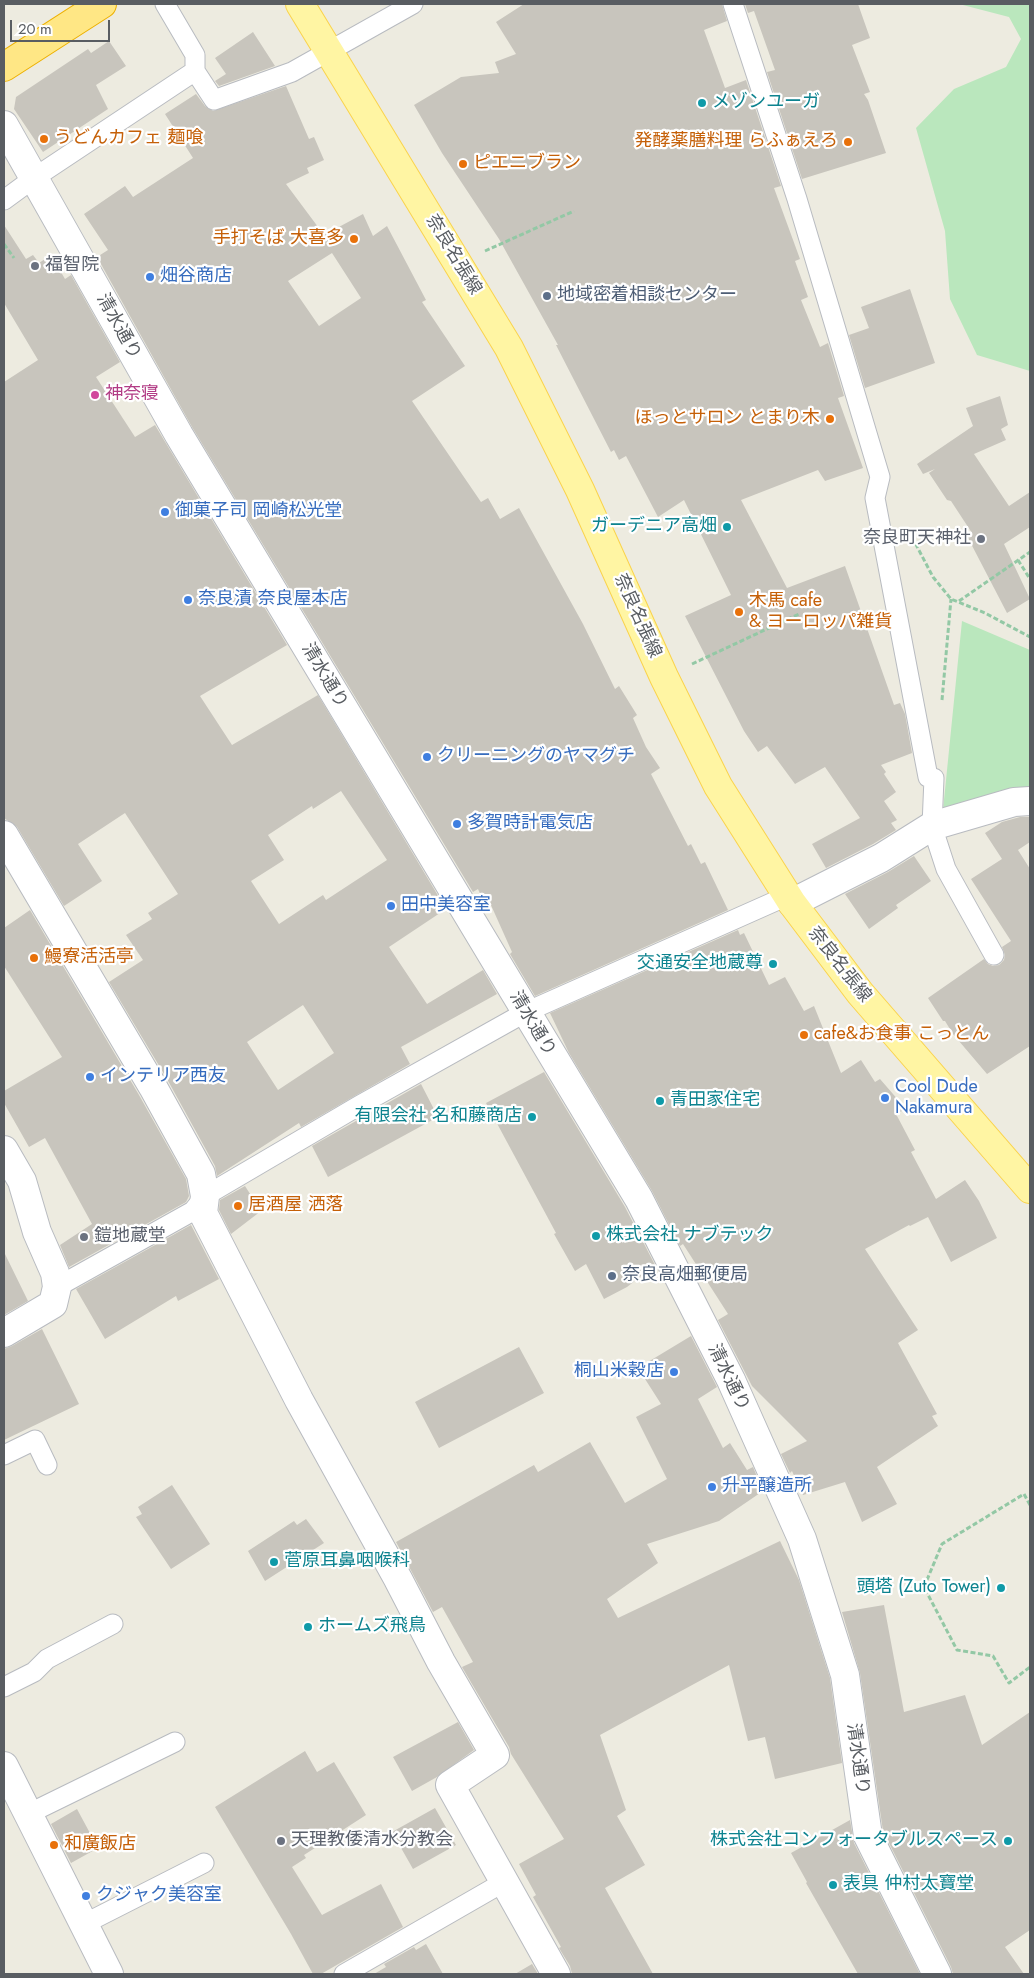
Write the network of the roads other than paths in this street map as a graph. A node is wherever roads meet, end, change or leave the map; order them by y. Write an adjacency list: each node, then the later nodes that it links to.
1 (102, 4): 7 (highway)
2 (165, 4): 8 (lane)
3 (300, 4): 6 (main road, 奈良名張線)
4 (413, 4): 6 (lane)
5 (733, 4): 13 (lane)
6 (330, 52): 8 (lane); 15 (main road, 奈良名張線)
7 (4, 67)
8 (195, 71): 10 (lane)
9 (4, 125): 10 (street, 清水通り)
10 (34, 178): 11 (lane); 17 (street, 清水通り)
11 (4, 200)
12 (1030, 801): 13 (street)
13 (932, 826): 15 (street); 16 (lane)
14 (4, 835): 20 (street)
15 (789, 900): 17 (lane); 19 (main road, 奈良名張線)
16 (994, 955)
17 (526, 1012): 20 (lane); 36 (street, 清水通り)
18 (7, 1162): 21 (street)
19 (1030, 1189)
20 (206, 1196): 21 (lane); 31 (street)
21 (57, 1287): 22 (street)
22 (4, 1333)
23 (4, 1455): 24 (lane)
24 (47, 1465)
25 (113, 1624): 26 (lane)
26 (4, 1687)
27 (175, 1742): 29 (lane)
28 (4, 1766): 29 (street)
29 (17, 1806): 32 (street)
30 (204, 1863): 32 (lane)
31 (504, 1882): 34 (lane); 35 (street)
32 (84, 1924): 33 (street)
33 (109, 1974)
34 (344, 1974)
35 (556, 1974)
36 (938, 1974)

